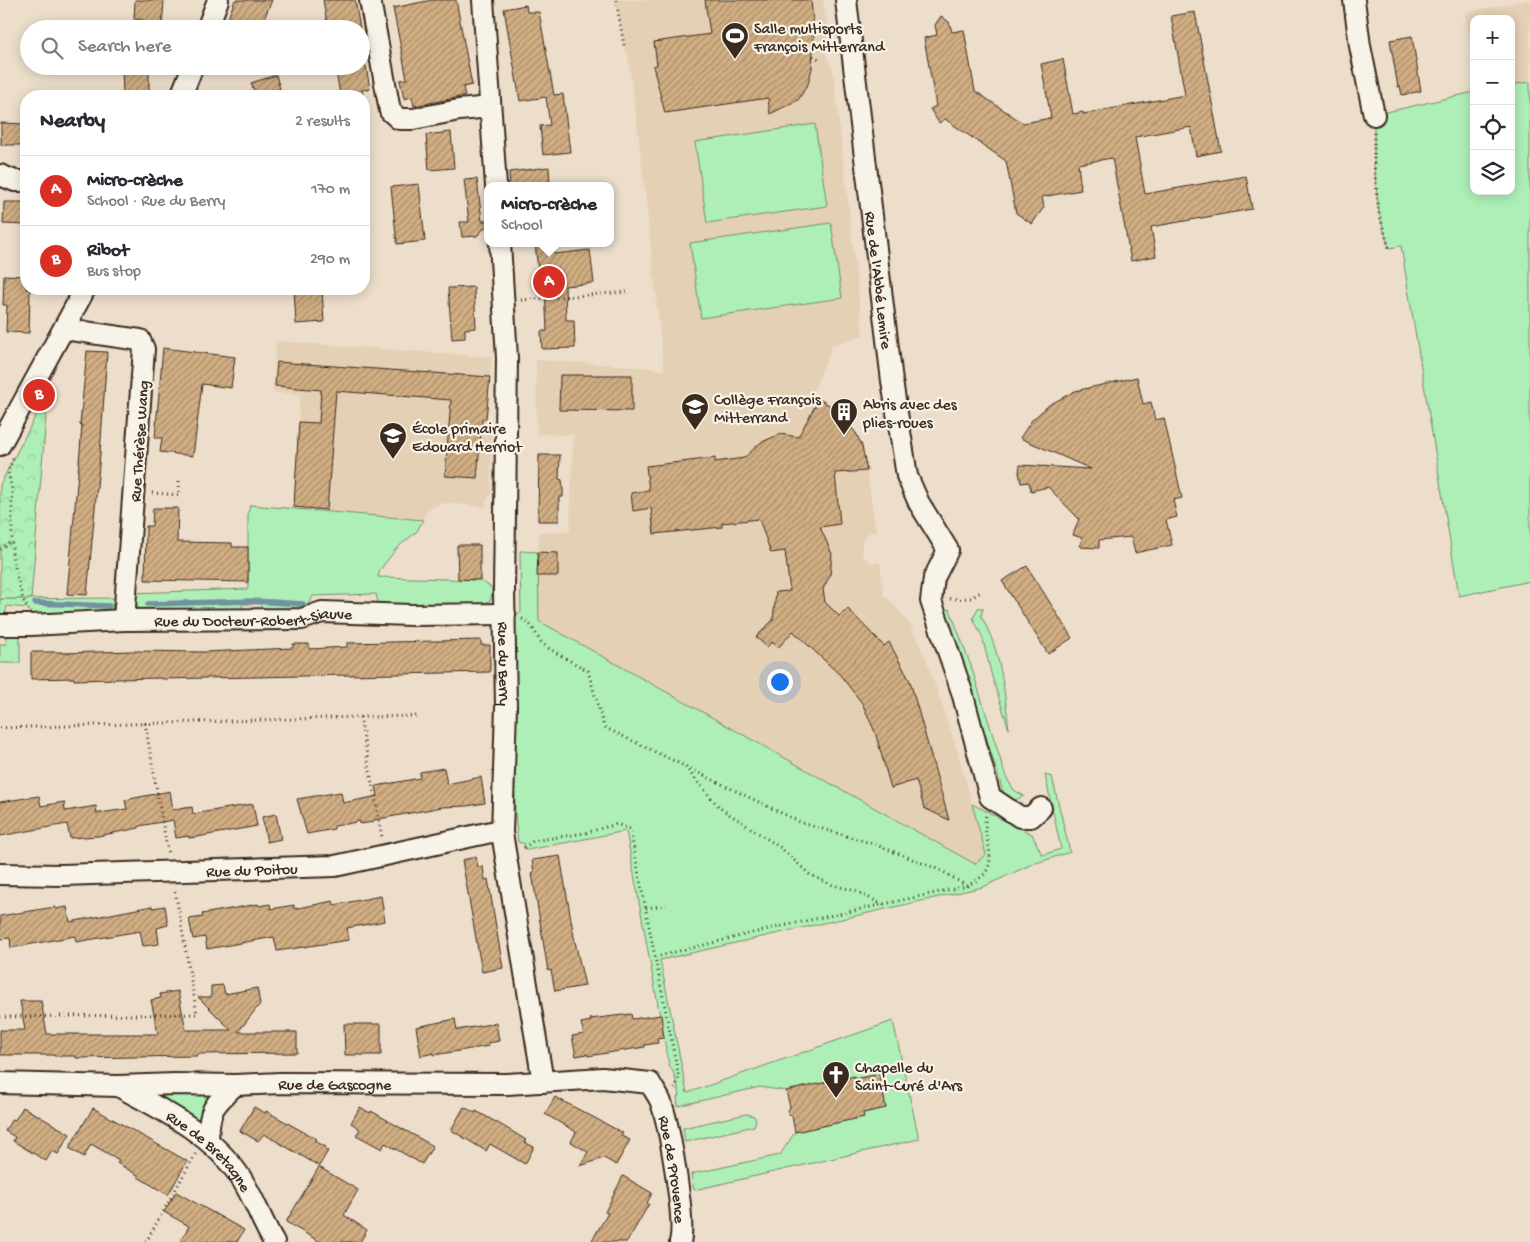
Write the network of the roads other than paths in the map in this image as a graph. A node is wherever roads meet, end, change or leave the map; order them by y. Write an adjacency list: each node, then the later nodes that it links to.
1 (218, 0): 6 (street)
2 (370, 0): 9 (street)
3 (482, 0): 9 (street)
4 (846, 0): 21 (street, Rue de l'Abbé Lemire)
5 (1354, 0): 10 (street)
6 (210, 20)
7 (189, 75): 8 (street)
8 (183, 90)
9 (490, 107): 13 (street)
10 (1374, 115)
11 (0, 176): 12 (street)
12 (20, 181)
13 (496, 182)
14 (500, 247): 18 (street, Rue du Berry)
15 (82, 295): 16 (street)
16 (64, 329): 17 (street); 19 (street, Rue Thérèse Wang)
17 (7, 451)
18 (505, 614): 19 (street, Rue du Docteur-Robert-Siauve); 22 (street, Rue du Berry)
19 (124, 620): 20 (street, Rue du Docteur-Robert-Siauve)
20 (0, 625)
21 (1041, 808)
22 (503, 841): 23 (street, Rue du Poitou); 24 (street, Rue du Berry)
23 (0, 874)
24 (543, 1082): 27 (street, Rue de Gascogne); 28 (street, Rue de Gascogne)
25 (0, 1083): 26 (street, Rue de Gascogne)
26 (118, 1086): 27 (street, Rue de Gascogne); 29 (street, Rue de Bretagne)
27 (235, 1086): 29 (street)
28 (660, 1099): 31 (street, Rue de Provence)
29 (208, 1140): 30 (street, Rue de Bretagne)
30 (274, 1242)
31 (680, 1242)

